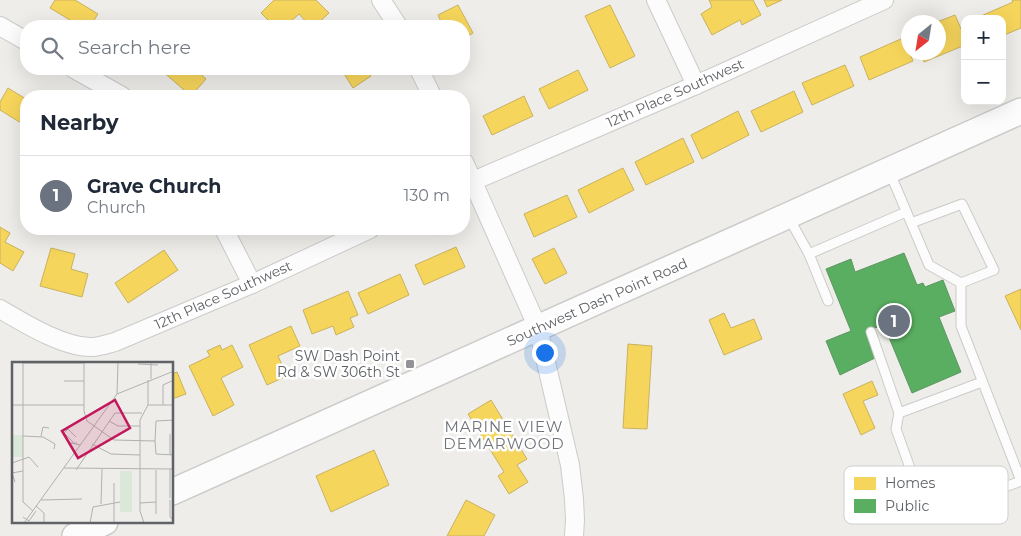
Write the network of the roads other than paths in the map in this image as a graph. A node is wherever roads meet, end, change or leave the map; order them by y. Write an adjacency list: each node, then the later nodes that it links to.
1 (381, 0): 4 (street)
2 (656, 0): 9 (street)
3 (884, 0): 9 (street, 12th Place Southwest)
4 (394, 20)
5 (0, 26): 6 (street)
6 (20, 38)
7 (85, 75): 10 (street)
8 (422, 75): 11 (street)
9 (696, 85): 14 (street, 12th Place Southwest)
10 (111, 90)
11 (429, 90)
12 (1021, 111): 13 (main road, Southwest Dash Point Road)
13 (888, 170): 16 (lane); 17 (main road, Southwest Dash Point Road)
14 (470, 182)
15 (470, 187): 26 (street)
16 (906, 212): 18 (lane); 21 (lane)
17 (788, 216): 21 (lane); 26 (main road, Southwest Dash Point Road)
18 (911, 223): 23 (lane); 23 (lane)
19 (227, 235): 22 (street)
20 (357, 235): 22 (street, 12th Place Southwest)
21 (809, 254): 24 (lane)
22 (252, 284): 25 (street, 12th Place Southwest)
23 (961, 284): 28 (lane)
24 (828, 300)
25 (0, 309)
26 (538, 328): 32 (main road, Southwest Dash Point Road); 35 (street)
27 (871, 332): 29 (lane)
28 (982, 382): 29 (lane); 31 (lane)
29 (899, 413): 30 (lane)
30 (909, 466)
31 (1008, 486)
32 (174, 491)
33 (101, 524): 34 (main road)
34 (75, 536)
35 (574, 536)

